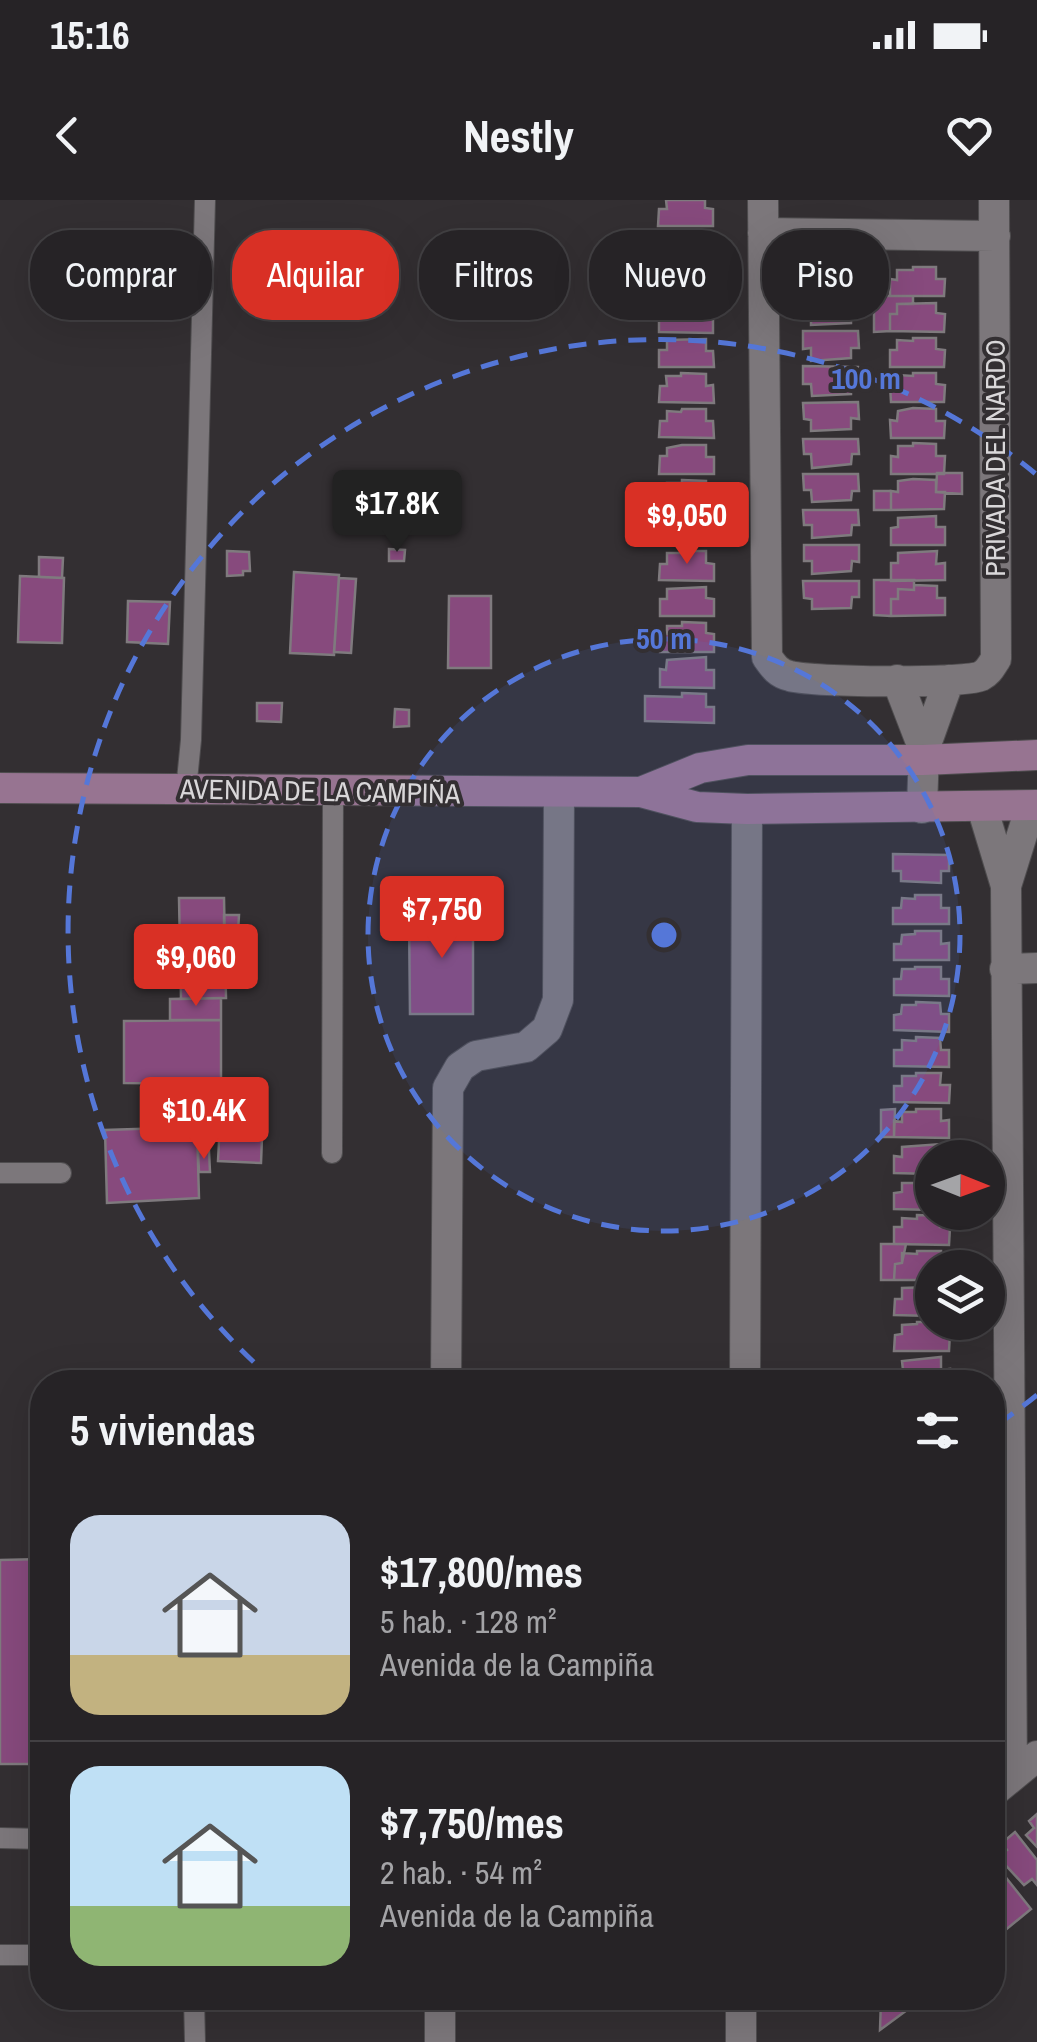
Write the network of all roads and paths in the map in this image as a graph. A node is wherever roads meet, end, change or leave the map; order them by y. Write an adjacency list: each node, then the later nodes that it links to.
1 (206, 200): 14 (lane)
2 (762, 200): 4 (street, PRIVADA DEL NARDO)
3 (994, 200): 6 (street, PRIVADA DEL NARDO)
4 (763, 230)
5 (889, 235): 6 (street)
6 (994, 236): 8 (street, PRIVADA DEL NARDO)
7 (764, 320): 9 (street, PRIVADA DEL NARDO)
8 (949, 680): 9 (street, PRIVADA DEL NARDO); 10 (street)
9 (900, 688): 10 (street)
10 (923, 755): 11 (street, AVENIDA DE LA CAMPIÑA); 12 (street, AVENIDA DE LA CAMPIÑA); 21 (street)
11 (1037, 755)
12 (819, 760): 16 (street, AVENIDA DE LA CAMPIÑA); 20 (street)
13 (0, 788): 14 (street, AVENIDA DE LA CAMPIÑA)
14 (186, 790): 15 (street, AVENIDA DE LA CAMPIÑA)
15 (333, 791): 17 (street, AVENIDA DE LA CAMPIÑA); 26 (lane)
16 (641, 792): 17 (street, AVENIDA DE LA CAMPIÑA); 22 (street, AVENIDA DE LA CAMPIÑA)
17 (559, 794): 29 (street)
18 (1034, 805): 19 (street, AVENIDA DE LA CAMPIÑA); 23 (street)
19 (982, 807): 21 (street, AVENIDA DE LA CAMPIÑA); 23 (street)
20 (818, 808): 21 (street, AVENIDA DE LA CAMPIÑA); 22 (street, AVENIDA DE LA CAMPIÑA)
21 (922, 808)
22 (748, 810): 30 (street)
23 (1006, 886): 25 (street)
24 (1037, 968): 25 (street)
25 (1005, 969): 31 (street)
26 (332, 1153)
27 (0, 1173): 28 (lane)
28 (61, 1173)
29 (446, 1370)
30 (744, 1370)
31 (1004, 1370)
32 (1037, 1756): 33 (street)
33 (1005, 1782)
34 (0, 1838): 35 (lane)
35 (30, 1839)
36 (30, 1954): 37 (lane)
37 (0, 1955)
38 (194, 2010): 41 (lane)
39 (440, 2010): 42 (street)
40 (742, 2010): 43 (street)
41 (195, 2042)
42 (440, 2042)
43 (741, 2042)

